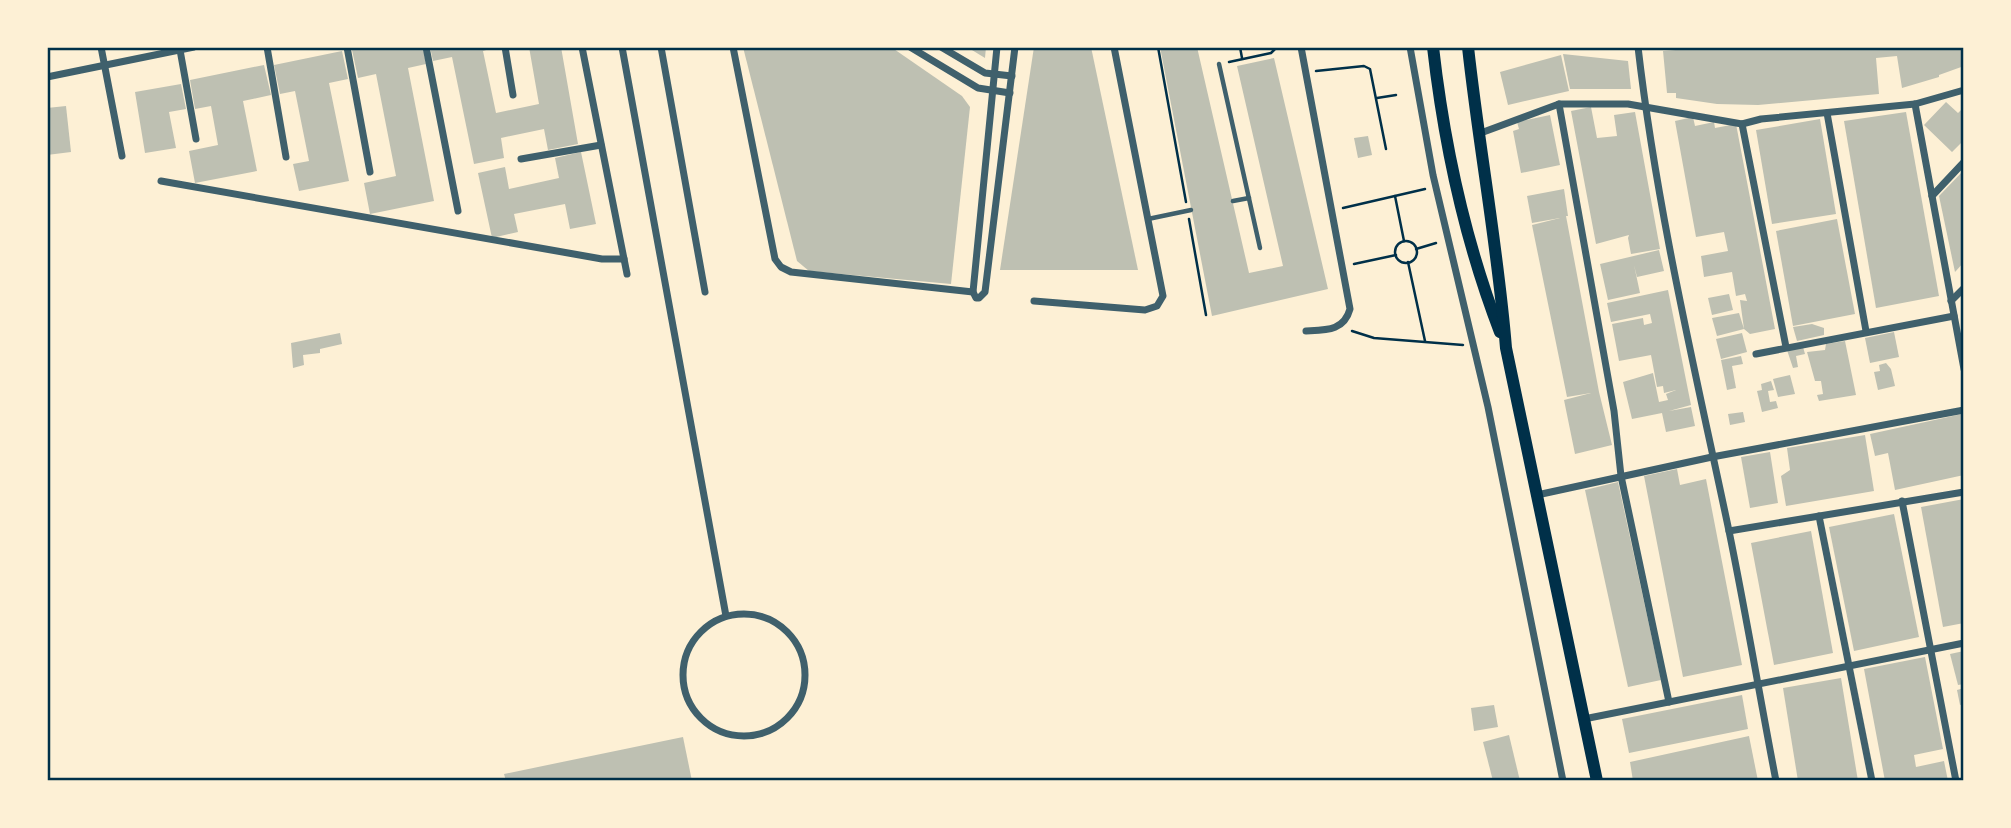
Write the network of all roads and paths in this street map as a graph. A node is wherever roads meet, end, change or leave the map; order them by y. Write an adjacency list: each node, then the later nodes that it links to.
1 (100, 47): 30 (street)
2 (194, 47): 26 (street)
3 (267, 47): 51 (street)
4 (347, 47): 54 (street)
5 (426, 47): 63 (street)
6 (505, 47): 38 (street)
7 (582, 47): 48 (street)
8 (622, 47): 98 (street)
9 (661, 47): 75 (street)
10 (733, 47): 76 (street)
11 (910, 47): 36 (street)
12 (942, 47): 32 (street)
13 (997, 47): 32 (street)
14 (1015, 47): 33 (street)
15 (1114, 47): 64 (street)
16 (1158, 47): 61 (path)
17 (1240, 47): 28 (path)
18 (1260, 47): 27 (path)
19 (1278, 47): 27 (path)
20 (1301, 47): 31 (street)
21 (1410, 47): 56 (street)
22 (1433, 47): 87 (main road)
23 (1468, 47): 46 (main road)
24 (1630, 47): 25 (street)
25 (1639, 47): 43 (street)
26 (180, 50): 30 (street); 47 (street)
27 (1261, 55): 28 (path)
28 (1242, 59): 29 (path)
29 (1219, 64): 59 (lane)
30 (104, 65): 34 (street); 50 (street)
31 (1306, 72): 40 (path); 62 (street)
32 (993, 75): 33 (street); 36 (street)
33 (1012, 76): 37 (street)
34 (47, 77)
35 (1964, 90): 42 (street)
36 (991, 91): 37 (street); 76 (street)
37 (1010, 93): 76 (street)
38 (513, 95)
39 (1396, 95): 40 (path)
40 (1377, 98): 49 (path)
41 (1559, 104): 43 (street); 46 (street); 92 (street)
42 (1916, 104): 44 (street); 58 (street)
43 (1646, 108): 45 (street); 91 (street)
44 (1827, 113): 45 (street); 83 (street)
45 (1742, 124): 86 (street)
46 (1477, 134): 87 (main road)
47 (196, 139)
48 (601, 145): 52 (street); 70 (street)
49 (1386, 149)
50 (122, 156)
51 (286, 157)
52 (521, 159)
53 (1964, 162): 58 (street)
54 (370, 172)
55 (161, 181): 70 (street)
56 (1435, 187): 57 (path); 65 (street)
57 (1395, 196): 62 (path); 66 (path)
58 (1932, 196): 78 (street)
59 (1249, 198): 60 (lane); 67 (lane)
60 (1233, 201)
61 (1189, 210): 64 (lane); 79 (path)
62 (1332, 210): 72 (street)
63 (458, 211)
64 (1148, 219): 77 (street)
65 (1446, 239): 68 (path); 85 (street)
66 (1404, 241): 68 (path); 69 (path)
67 (1261, 248)
68 (1416, 249): 71 (path)
69 (1396, 255): 71 (path); 72 (path)
70 (624, 259): 73 (street)
71 (1408, 262): 84 (path)
72 (1343, 266): 81 (street)
73 (627, 274)
74 (1964, 288): 78 (street)
75 (705, 292)
76 (973, 292)
77 (1034, 301)
78 (1951, 301): 80 (street)
79 (1206, 315)
80 (1954, 316): 83 (street); 89 (street)
81 (1339, 327): 82 (street); 84 (path)
82 (1306, 331)
83 (1866, 331): 86 (street)
84 (1425, 342): 85 (path)
85 (1474, 346): 107 (street)
86 (1786, 347): 88 (street)
87 (1506, 348): 94 (main road)
88 (1756, 354)
89 (1964, 369)
90 (1964, 410): 91 (street)
91 (1712, 457): 92 (street); 97 (street)
92 (1621, 476): 94 (street); 103 (street)
93 (1964, 492): 95 (street)
94 (1537, 495): 104 (main road)
95 (1902, 500): 96 (street); 100 (street)
96 (1819, 516): 97 (street); 101 (street)
97 (1729, 531): 102 (street)
98 (726, 616): 98 (street)
99 (1964, 643): 100 (street)
100 (1931, 650): 101 (street); 106 (street)
101 (1849, 666): 102 (street); 110 (street)
102 (1757, 685): 103 (street); 109 (street)
103 (1669, 702): 104 (street)
104 (1584, 719): 108 (main road)
105 (1964, 762): 106 (street)
106 (1953, 764): 111 (street)
107 (1563, 781)
108 (1597, 781)
109 (1776, 781)
110 (1872, 781)
111 (1956, 781)

